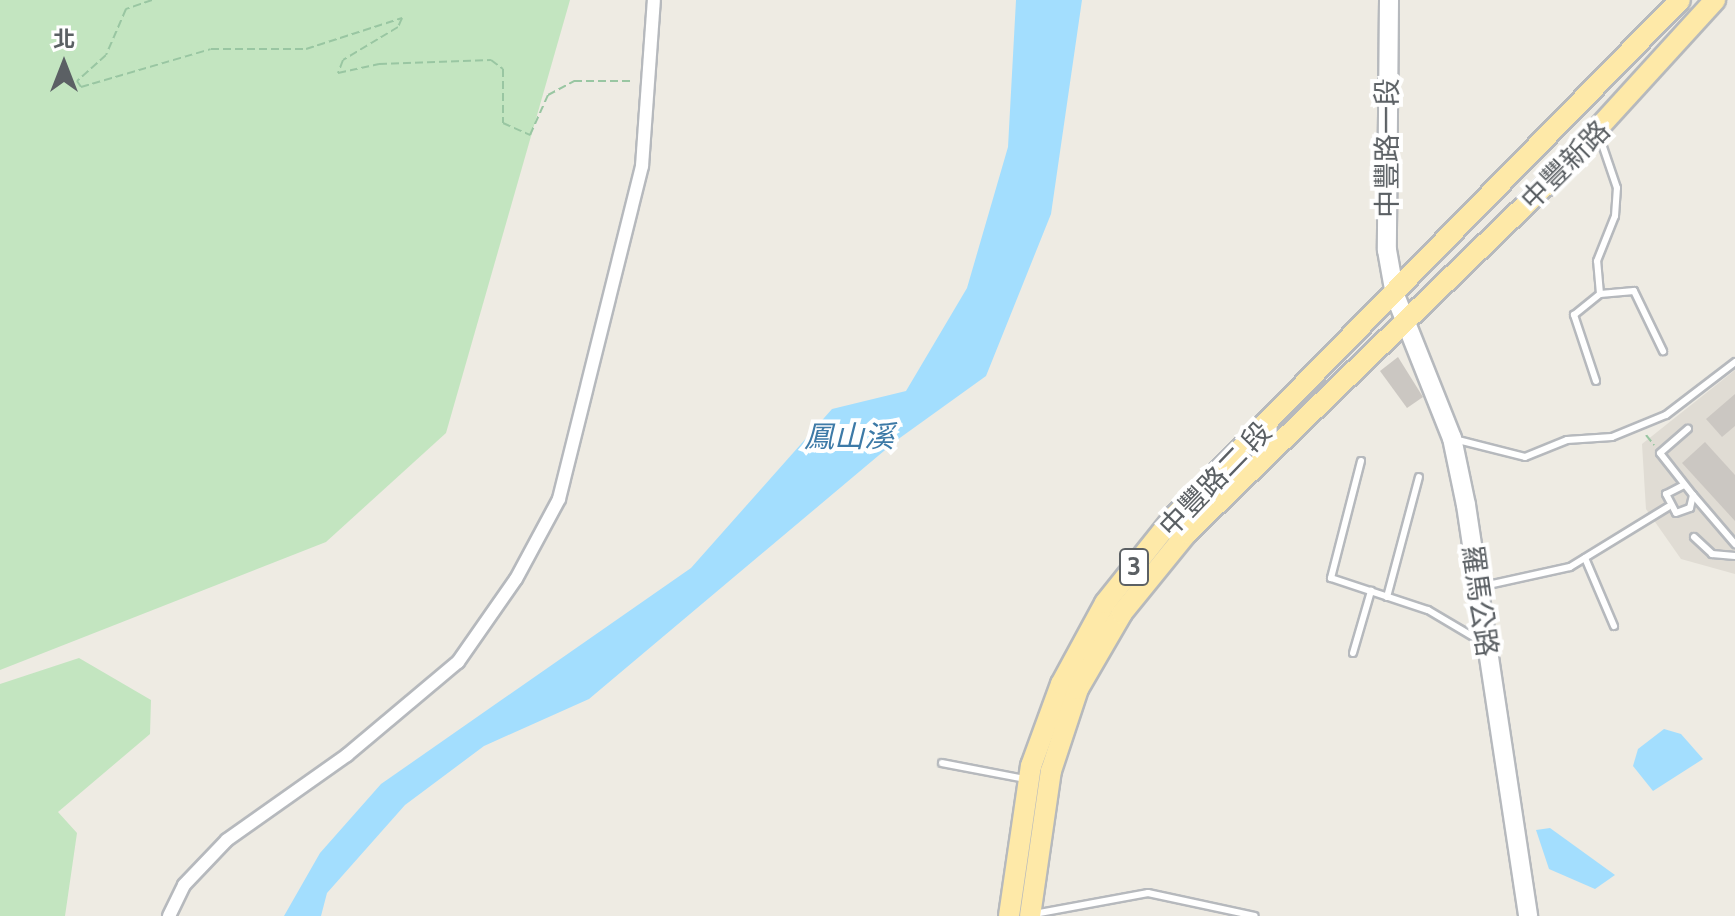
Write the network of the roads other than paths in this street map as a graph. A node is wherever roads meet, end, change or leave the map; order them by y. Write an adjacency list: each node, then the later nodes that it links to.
1 (654, 0): 33 (street)
2 (1389, 0): 7 (main road, 中豐路一段)
3 (1680, 0): 7 (main road, 中豐新路 / 3)
4 (1715, 0): 5 (main road, 中豐新路 / 3)
5 (1598, 132): 6 (lane); 8 (main road, 中豐新路 / 3)
6 (1600, 294): 9 (lane); 11 (lane)
7 (1395, 295): 8 (main road, 羅馬公路); 29 (main road, 中豐路二 段 / 3)
8 (1407, 321): 13 (main road, 羅馬公路); 29 (main road, 中豐路二 段 / 3)
9 (1663, 351)
10 (1735, 362): 13 (lane)
11 (1596, 381)
12 (1688, 429): 16 (lane)
13 (1452, 438): 23 (main road, 羅馬公路)
14 (1361, 461): 24 (lane)
15 (1419, 477): 25 (lane)
16 (1684, 485): 17 (lane); 18 (lane)
17 (1693, 495): 18 (lane); 20 (lane)
18 (1668, 507): 22 (lane)
19 (1694, 537): 21 (lane)
20 (1735, 544)
21 (1735, 556)
22 (1585, 558): 23 (lane); 26 (lane)
23 (1479, 587): 27 (main road, 羅馬公路)
24 (1371, 591): 25 (lane); 28 (lane)
25 (1387, 597): 27 (lane)
26 (1614, 626)
27 (1486, 643): 36 (main road, 羅馬公路)
28 (1353, 653)
29 (1064, 704): 31 (main road, 中豐路二 段 / 3); 32 (main road, 中豐路二 段 / 3)
30 (942, 763): 31 (lane)
31 (1028, 780): 34 (main road, 中豐路二 段 / 3)
32 (1030, 915): 35 (lane)
33 (169, 916)
34 (1009, 916)
35 (1255, 916)
36 (1528, 916)

